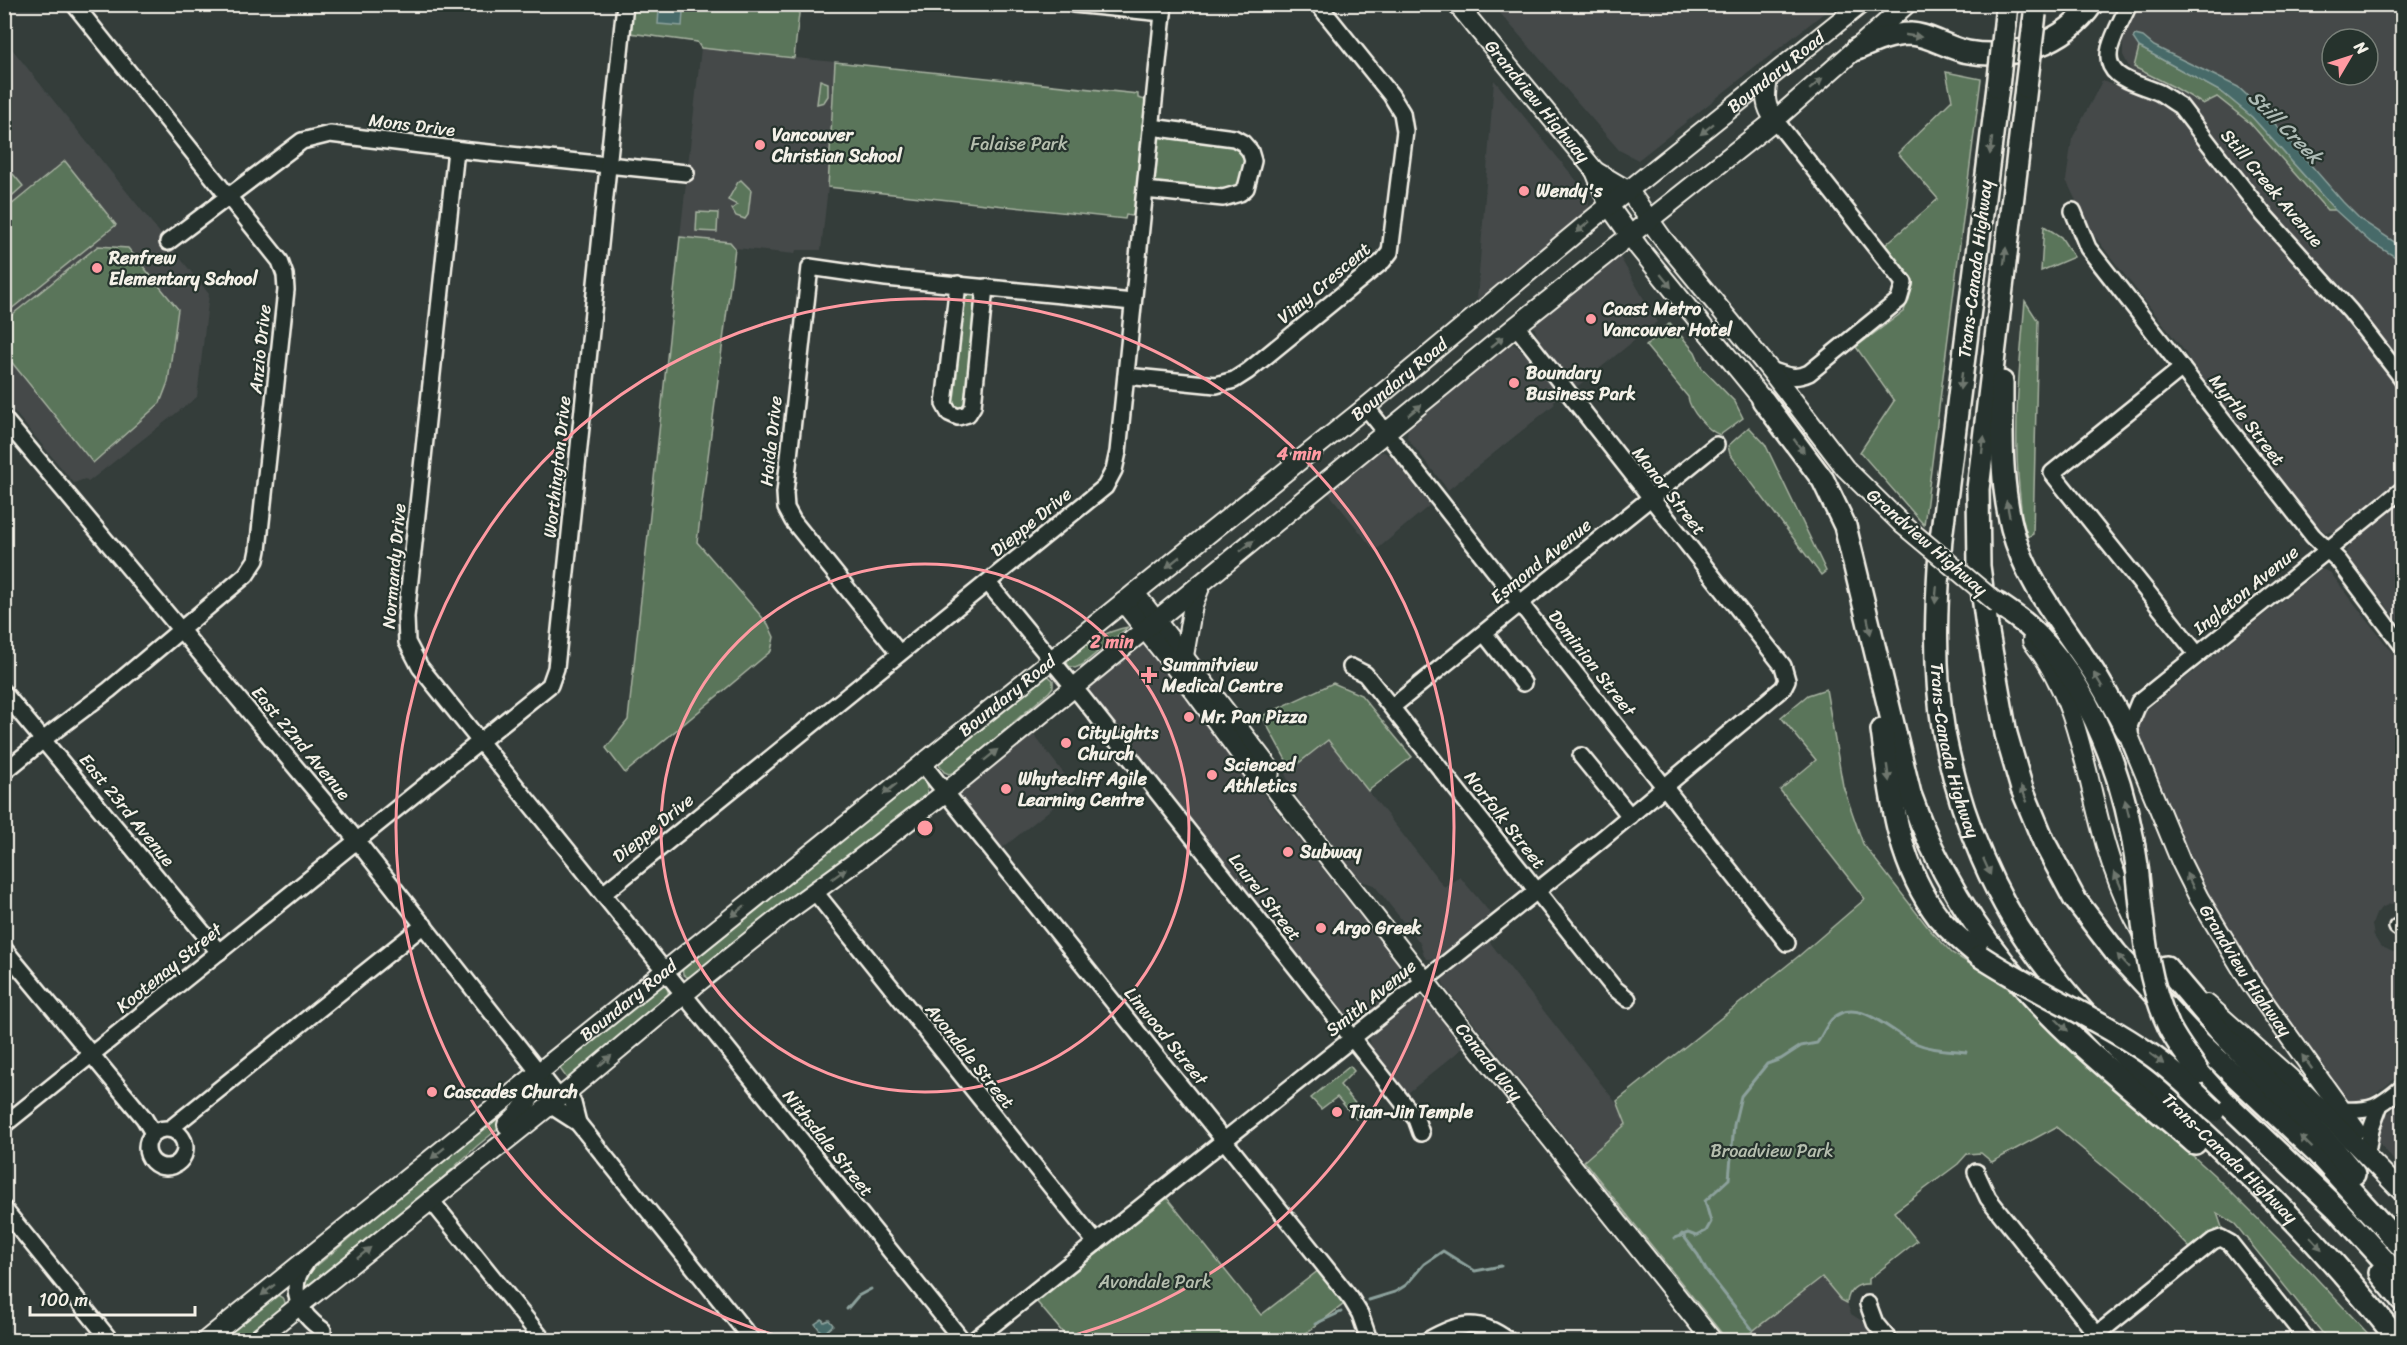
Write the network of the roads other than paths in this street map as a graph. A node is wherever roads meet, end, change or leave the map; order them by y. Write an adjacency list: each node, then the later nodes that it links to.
1 (74, 4): 23 (street, Anzio Drive)
2 (625, 4): 18 (street, Worthington Drive)
3 (1073, 4): 10 (street)
4 (1318, 4): 36 (street, Vimy Crescent)
5 (1457, 4): 19 (main road, Grandview Highway)
6 (1861, 4): 14 (main road, Boundary Road)
7 (1907, 4): 13 (main road, Boundary Road)
8 (2092, 4): 13 (highway, one-way to 8)
9 (2129, 4): 37 (street, Still Creek Avenue)
10 (1163, 9): 16 (street, Dieppe Drive)
11 (2035, 9): 32 (highway, Trans-Canada Highway, one-way to 11, bridge)
12 (2006, 14): 105 (highway, Trans-Canada Highway, one-way to 105, bridge)
13 (1857, 48): 15 (main road, Boundary Road, one-way to 13)
14 (1768, 79): 15 (main road); 22 (main road, Boundary Road, one-way to 22)
15 (1775, 120): 26 (main road, Boundary Road); 35 (street)
16 (1151, 126): 21 (street, Dieppe Drive); 21 (street)
17 (456, 150): 18 (street, Mons Drive); 23 (street, Mons Drive); 69 (street, Normandy Drive)
18 (608, 166): 20 (street, Mons Drive); 69 (street, Worthington Drive)
19 (1595, 171): 22 (main road, Grandview Highway); 24 (main road, Grandview Highway)
20 (686, 173)
21 (1145, 189): 31 (street, Dieppe Drive)
22 (1629, 191): 24 (main road, Boundary Road); 26 (main road, Grandview Highway)
23 (229, 198): 28 (street, Mons Drive); 53 (street, Anzio Drive)
24 (1609, 206): 27 (main road, Grandview Highway); 39 (main road, Boundary Road, one-way to 39)
25 (2073, 211): 34 (street, Myrtle Street)
26 (1650, 220): 27 (main road, Boundary Road); 35 (main road, Grandview Highway)
27 (1630, 236): 33 (main road, Boundary Road); 38 (main road, Grandview Highway, one-way to 38)
28 (168, 242)
29 (958, 284): 30 (street); 30 (street); 57 (street, Haida Drive)
30 (985, 287): 31 (street)
31 (1133, 302): 36 (street, Dieppe Drive)
32 (1998, 314): 67 (highway, one-way to 32); 111 (highway, Trans-Canada Highway, one-way to 32)
33 (1516, 326): 41 (main road, Boundary Road, one-way to 33); 44 (street, Manor Street)
34 (2182, 368): 45 (street, Myrtle Street); 58 (street)
35 (1770, 370): 50 (main road, Grandview Highway, bridge)
36 (1126, 376): 46 (street, Dieppe Drive)
37 (2403, 378)
38 (1763, 400): 56 (highway, one-way to 56)
39 (1366, 407): 41 (street, Dominion Street); 48 (main road, Boundary Road, one-way to 48)
40 (4, 419): 53 (street, East 22nd Avenue)
41 (1387, 433): 47 (main road, Boundary Road, one-way to 41); 49 (street, Dominion Street)
42 (1716, 446): 44 (street, Esmond Avenue)
43 (2403, 490): 45 (street, Ingleton Avenue)
44 (1650, 498): 49 (street, Esmond Avenue); 62 (street, Manor Street)
45 (2328, 550): 55 (street, Myrtle Street); 58 (street, Ingleton Avenue)
46 (988, 583): 57 (street, Dieppe Drive); 60 (street, Laurel Street)
47 (1202, 583): 51 (main road, Boundary Road); 59 (main road)
48 (1129, 597): 51 (main road, Canada Way); 60 (main road, Boundary Road)
49 (1520, 603): 54 (street, Esmond Avenue); 74 (street, Dominion Street)
50 (1998, 604): 52 (highway)
51 (1150, 625): 59 (main road, Canada Way); 64 (main road, Boundary Road); 73 (main road, Canada Way)
52 (2026, 629): 85 (main road, one-way to 52); 113 (highway, one-way to 52, bridge)
53 (181, 630): 68 (street, Anzio Drive); 77 (street, East 22nd Avenue)
54 (1484, 633): 63 (street); 66 (street, Esmond Avenue)
55 (2403, 645)
56 (1874, 652): 105 (highway, one-way to 105); 115 (highway, one-way to 115, bridge)
57 (899, 653): 80 (street, Dieppe Drive)
58 (2197, 654): 67 (street, Ingleton Avenue)
59 (1184, 656): 73 (main road, Canada Way)
60 (1050, 660): 64 (street, Laurel Street); 71 (main road, Boundary Road)
61 (1351, 667): 66 (street, Norfolk Street)
62 (1787, 680): 74 (street, Smith Avenue)
63 (1523, 683)
64 (1073, 687): 75 (main road, Boundary Road, one-way to 64); 90 (street, Laurel Street)
65 (4, 693): 68 (street, East 23rd Avenue)
66 (1392, 707): 78 (street, Norfolk Street)
67 (2127, 731): 96 (main road, Grandview Highway, one-way to 67)
68 (44, 740): 72 (street, Anzio Drive); 84 (street, East 23rd Avenue)
69 (480, 742): 77 (street, Worthington Drive); 80 (street, Normandy Drive)
70 (1581, 756): 76 (street)
71 (922, 763): 75 (street, Linwood Street); 86 (main road, Boundary Road, one-way to 86)
72 (4, 771)
73 (1269, 781): 87 (main road, Canada Way)
74 (1665, 787): 76 (street, Smith Avenue); 82 (street, Dominion Street)
75 (946, 792): 79 (main road, Boundary Road, one-way to 75); 101 (street, Linwood Street)
76 (1630, 816): 78 (street, Smith Avenue)
77 (357, 841): 81 (street, East 22nd Avenue); 84 (street, Kootenay Street)
78 (1536, 891): 87 (street, Smith Avenue); 89 (street, Norfolk Street)
79 (815, 892): 88 (main road, Boundary Road); 110 (street, Avondale Street)
80 (603, 894): 86 (street, Normandy Drive)
81 (424, 925): 92 (street, East 22nd Avenue); 98 (street)
82 (1787, 943)
83 (4, 950): 91 (street)
84 (219, 952): 91 (street, Kootenay Street)
85 (2166, 967): 106 (main road); 109 (highway)
86 (664, 971): 88 (street, Nithsdale Street); 92 (main road, Boundary Road)
87 (1425, 980): 90 (street, Smith Avenue); 130 (main road, Canada Way)
88 (684, 994): 94 (main road, Boundary Road, one-way to 88); 125 (street, Nithsdale Street)
89 (1628, 999)
90 (1352, 1038): 100 (street, Laurel Street); 101 (street, Smith Avenue)
91 (92, 1054): 97 (street, Kootenay Street); 99 (street)
92 (540, 1072): 94 (street, East 22nd Avenue); 104 (main road); 112 (main road, Boundary Road, one-way to 112)
93 (2403, 1088): 95 (street)
94 (559, 1098): 104 (main road, Boundary Road); 124 (street)
95 (2379, 1107): 96 (street); 102 (street)
96 (2341, 1110): 102 (main road, Grandview Highway)
97 (4, 1125)
98 (171, 1128): 99 (street); 99 (street)
99 (153, 1133)
100 (1421, 1133)
101 (1225, 1140): 110 (street, Smith Avenue); 127 (street, Linwood Street)
102 (2368, 1147): 106 (main road, Grandview Highway)
103 (1976, 1172): 119 (street)
104 (459, 1176): 107 (main road, Boundary Road)
105 (2260, 1187): 133 (highway, Trans-Canada Highway, one-way to 133)
106 (2403, 1191)
107 (430, 1199): 114 (main road, Boundary Road, one-way to 107); 123 (street)
108 (4, 1209): 120 (street)
109 (2403, 1236)
110 (1096, 1243): 126 (street, Smith Avenue)
111 (2403, 1247)
112 (314, 1254): 117 (street); 121 (main road, Boundary Road, one-way to 121)
113 (2403, 1280)
114 (318, 1290): 117 (main road, Boundary Road); 118 (street)
115 (2403, 1300)
116 (1868, 1304): 131 (street)
117 (299, 1305): 118 (street); 122 (main road, Boundary Road)
118 (327, 1335)
119 (2096, 1339): 132 (street)
120 (110, 1341)
121 (206, 1341)
122 (256, 1341)
123 (543, 1341)
124 (752, 1341)
125 (962, 1341)
126 (974, 1341)
127 (1369, 1341)
128 (1428, 1341): 129 (street)
129 (1508, 1341)
130 (1712, 1341)
131 (1889, 1341)
132 (2307, 1341)
133 (2398, 1341)

